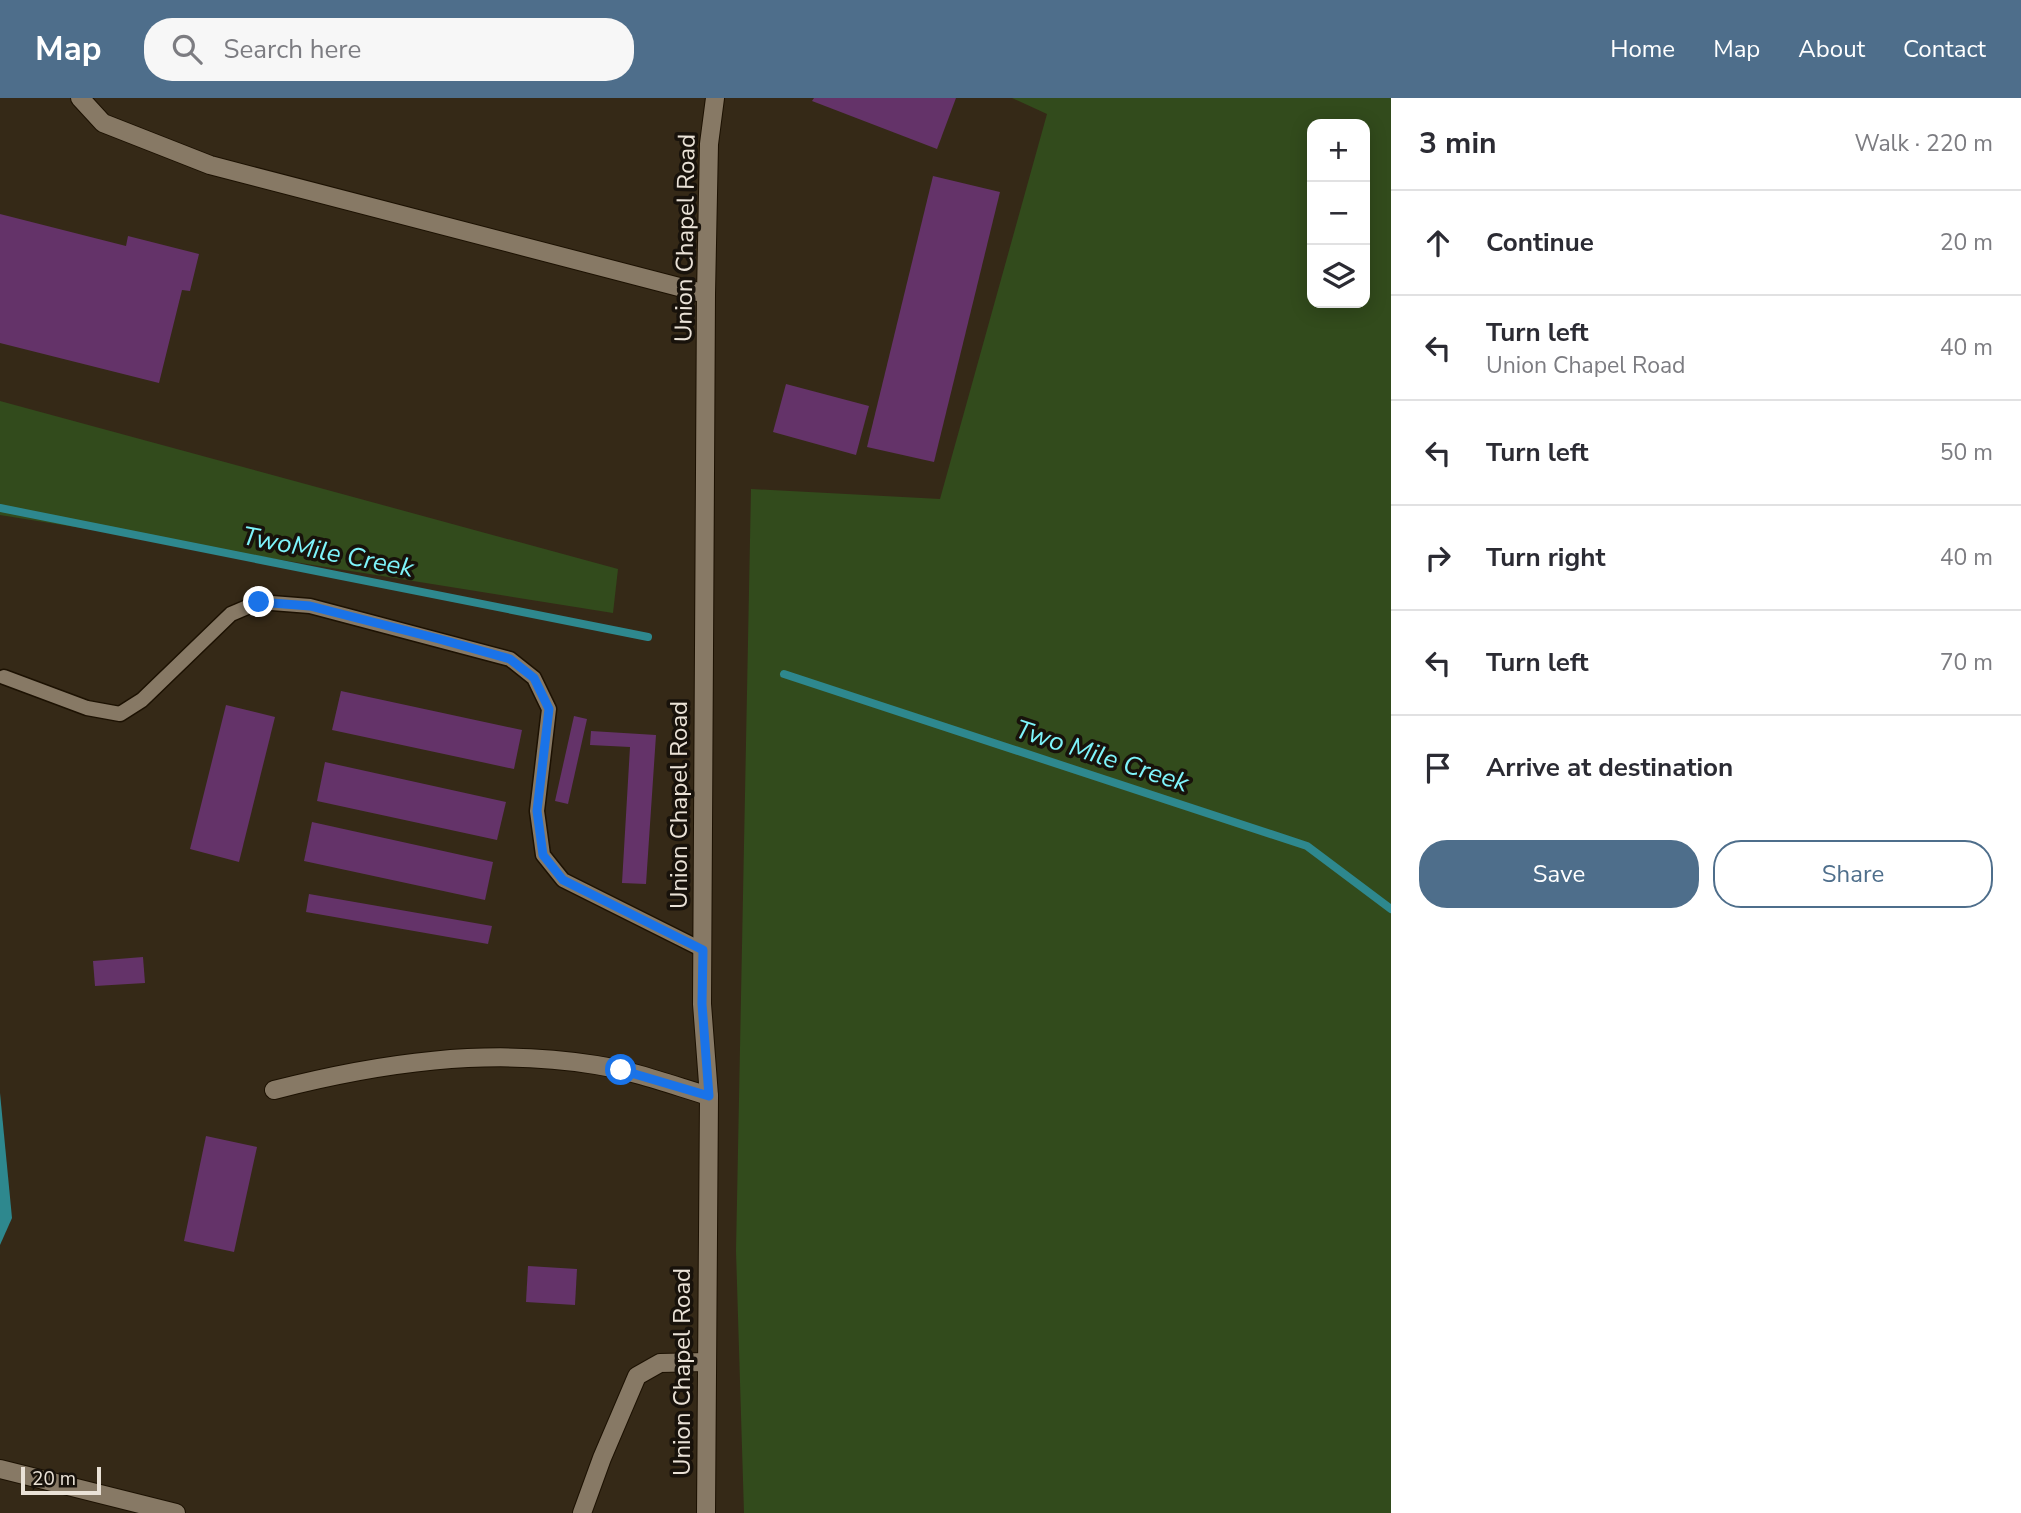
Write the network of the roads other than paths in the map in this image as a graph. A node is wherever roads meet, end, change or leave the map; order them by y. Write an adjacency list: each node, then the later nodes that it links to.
1 (80, 98): 3 (street)
2 (715, 98): 3 (street, Union Chapel Road)
3 (706, 294): 5 (street, Union Chapel Road)
4 (4, 677): 5 (lane)
5 (703, 950): 7 (street, Union Chapel Road)
6 (274, 1090): 7 (street)
7 (709, 1096): 8 (street, Union Chapel Road)
8 (706, 1362): 11 (street); 12 (street, Union Chapel Road)
9 (0, 1469): 10 (street)
10 (176, 1513)
11 (582, 1513)
12 (706, 1513)

